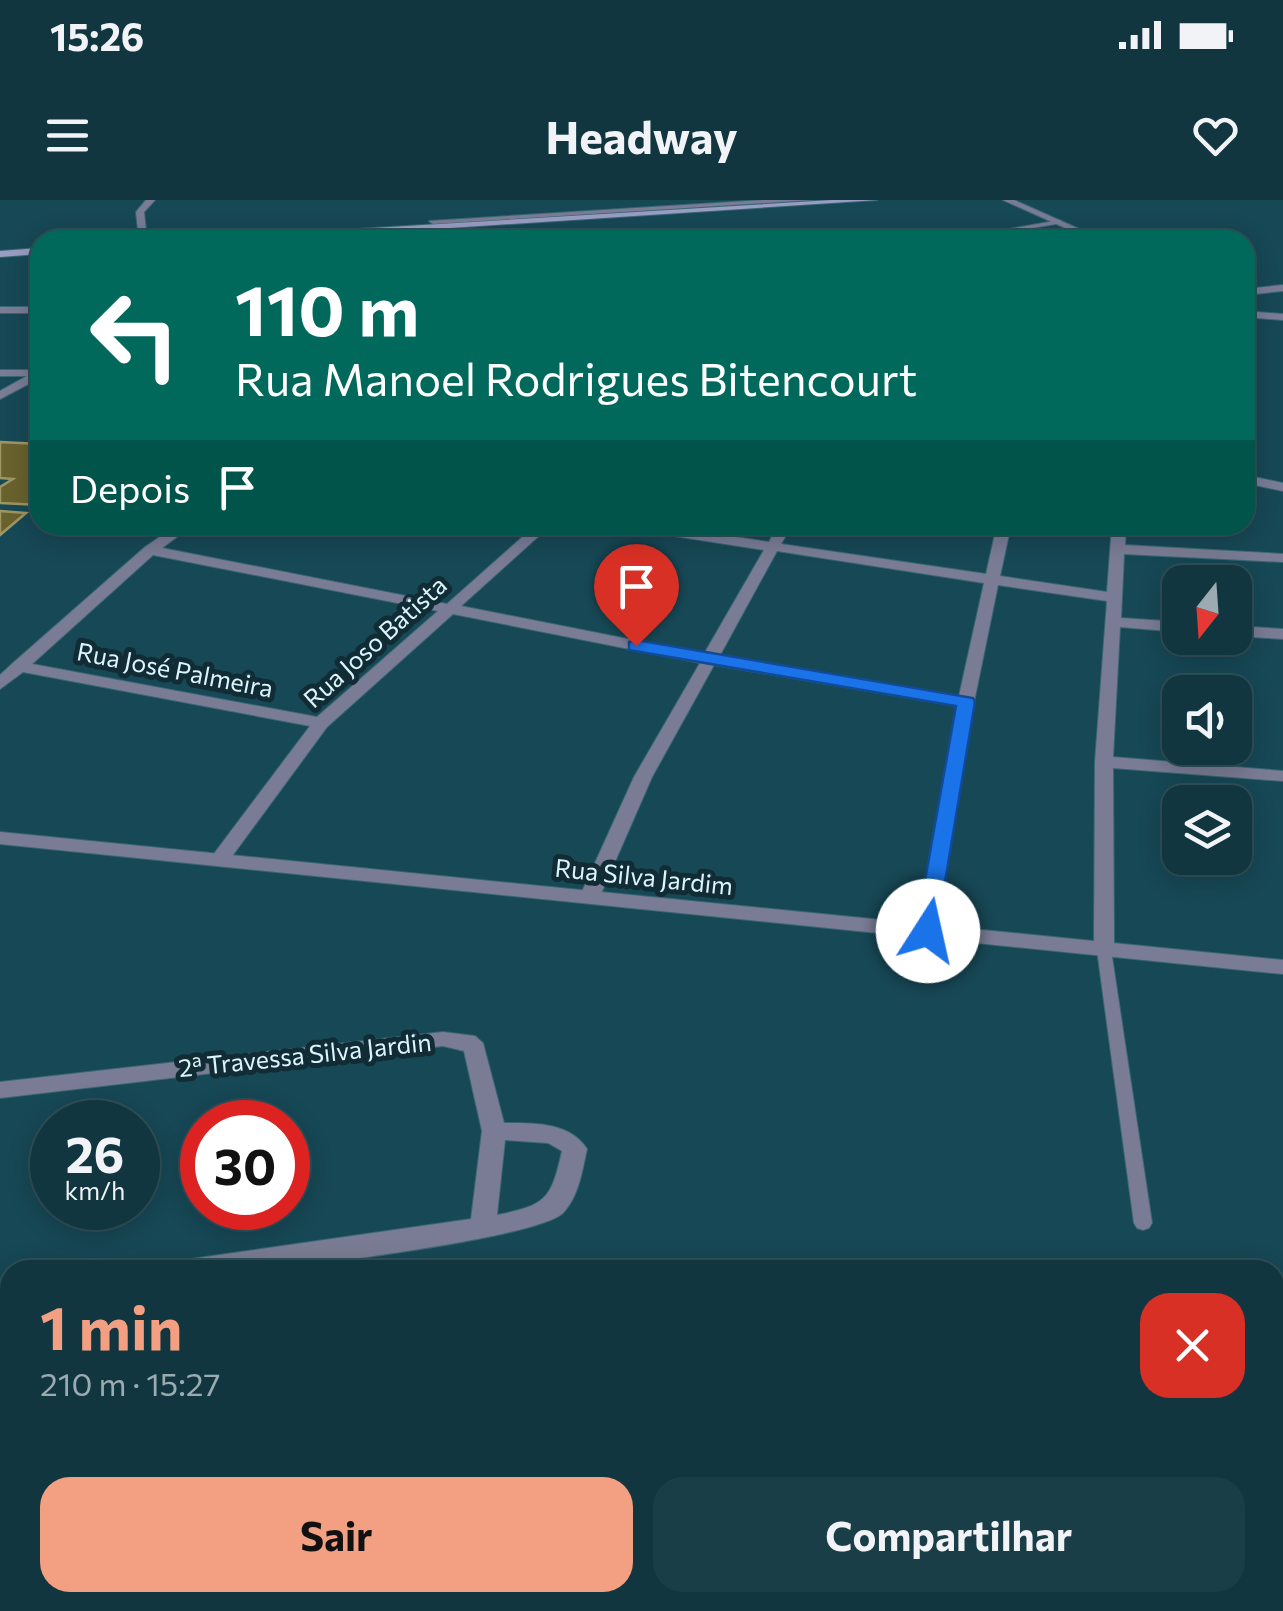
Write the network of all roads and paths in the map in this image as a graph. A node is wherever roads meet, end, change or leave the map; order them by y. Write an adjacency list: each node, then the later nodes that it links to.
1 (151, 200): 13 (street)
2 (808, 200): 8 (street)
3 (873, 200): 11 (main road)
4 (1007, 200): 6 (street)
5 (557, 203): 8 (street)
6 (1026, 203): 10 (street)
7 (543, 205): 9 (street)
8 (591, 212): 9 (street)
9 (564, 213): 11 (street)
10 (1060, 222): 16 (lane); 17 (street)
11 (436, 224): 12 (main road)
12 (361, 229): 14 (main road); 15 (main road)
13 (142, 230)
14 (344, 230)
15 (356, 230)
16 (1011, 230)
17 (1078, 230)
18 (30, 252): 19 (main road)
19 (0, 254)
20 (1283, 288): 21 (street)
21 (1255, 291)
22 (0, 310): 23 (street)
23 (30, 310)
24 (1255, 315): 25 (street)
25 (1283, 317)
26 (0, 373): 27 (street)
27 (30, 374)
28 (30, 380): 29 (street)
29 (0, 396)
30 (1255, 482): 31 (street)
31 (1283, 487)
32 (172, 535): 40 (street)
33 (532, 535): 44 (street, Rua Joso Batista)
34 (692, 535): 38 (street)
35 (780, 535): 38 (street)
36 (1002, 535): 42 (street)
37 (1118, 535): 39 (street)
38 (773, 548): 42 (street); 49 (street)
39 (1117, 549): 41 (street); 43 (street)
40 (150, 550): 44 (street); 50 (street)
41 (1283, 558)
42 (992, 582): 43 (street); 52 (street)
43 (1115, 598): 45 (street)
44 (447, 609): 49 (street); 53 (street, Rua Joso Batista)
45 (1113, 622): 46 (street); 54 (street)
46 (1162, 626)
47 (1252, 631): 48 (street)
48 (1283, 634)
49 (711, 660): 52 (street); 58 (street)
50 (18, 666): 51 (street); 53 (street, Rua José Palmeira)
51 (0, 684)
52 (966, 702): 59 (street)
53 (321, 723): 57 (street, Rua Joso Batista)
54 (1104, 762): 55 (street); 60 (street)
55 (1283, 776)
56 (0, 838): 57 (street, Rua Silva Jardim)
57 (220, 859): 58 (street, Rua Silva Jardim)
58 (590, 896): 59 (street, Rua Silva Jardim)
59 (928, 931): 60 (street, Rua Silva Jardim)
60 (1104, 950): 61 (street, Rua Silva Jardim); 64 (lane)
61 (1283, 968)
62 (0, 1090): 63 (street, 2ª Travessa Silva Jardin)
63 (494, 1131): 65 (street); 65 (street)
64 (1143, 1223)
65 (483, 1226): 66 (street)
66 (252, 1260)

